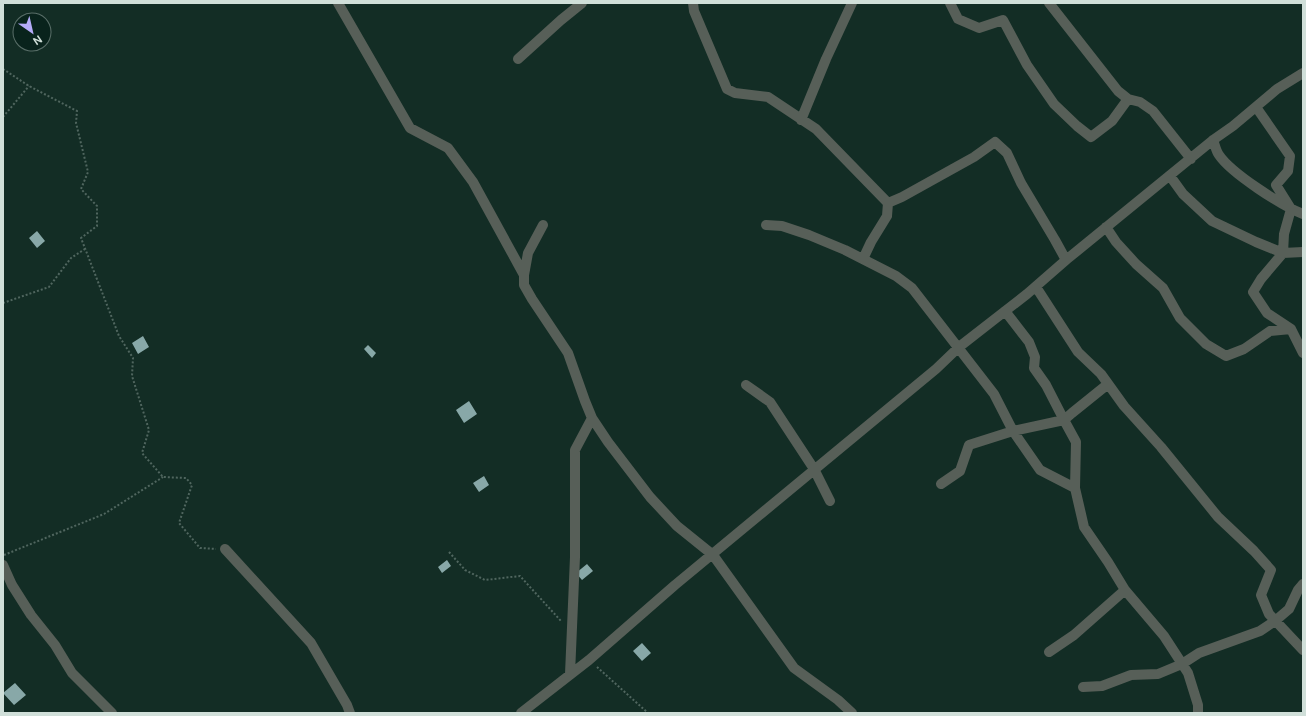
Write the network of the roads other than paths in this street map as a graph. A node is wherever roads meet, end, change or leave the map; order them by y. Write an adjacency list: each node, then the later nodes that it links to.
1 (338, 3): 25 (street)
2 (582, 3): 7 (street)
3 (692, 3): 11 (street)
4 (852, 3): 11 (street)
5 (950, 3): 9 (street)
6 (1049, 3): 9 (street)
7 (518, 59)
8 (1303, 73): 10 (street)
9 (1128, 98): 13 (street)
10 (1256, 107): 12 (street); 16 (street)
11 (801, 120): 15 (street)
12 (1213, 140): 13 (street); 16 (street)
13 (1191, 159): 14 (street)
14 (1170, 176): 20 (street); 21 (street)
15 (888, 203): 23 (street); 24 (street)
16 (1291, 209): 17 (street); 21 (street)
17 (1303, 214)
18 (543, 225): 25 (street)
19 (766, 225): 23 (street)
20 (1106, 228): 24 (street); 28 (street)
21 (1283, 252): 22 (street); 28 (street)
22 (1303, 252)
23 (863, 259): 29 (street)
24 (1066, 260): 26 (street)
25 (524, 274): 33 (street)
26 (1036, 287): 27 (street); 32 (street)
27 (1006, 311): 29 (street); 34 (street)
28 (1291, 329): 30 (street)
29 (959, 347): 35 (street); 36 (street)
30 (1303, 353)
31 (746, 384): 36 (street)
32 (1108, 384): 34 (street); 45 (street)
33 (592, 418): 41 (street); 49 (street)
34 (1064, 420): 35 (street); 38 (street)
35 (1013, 431): 37 (street); 38 (street)
36 (814, 469): 39 (street); 41 (street)
37 (941, 484)
38 (1074, 488): 44 (street)
39 (830, 501)
40 (225, 549): 53 (street)
41 (713, 555): 49 (street); 54 (street)
42 (3, 565): 52 (street)
43 (1303, 584): 45 (street)
44 (1125, 590): 47 (street); 48 (street)
45 (1275, 621): 46 (street); 48 (street)
46 (1303, 650)
47 (1049, 652)
48 (1182, 664): 50 (street); 55 (street)
49 (570, 674): 51 (street)
50 (1083, 687)
51 (524, 712)
52 (112, 713)
53 (350, 713)
54 (852, 713)
55 (1198, 713)

